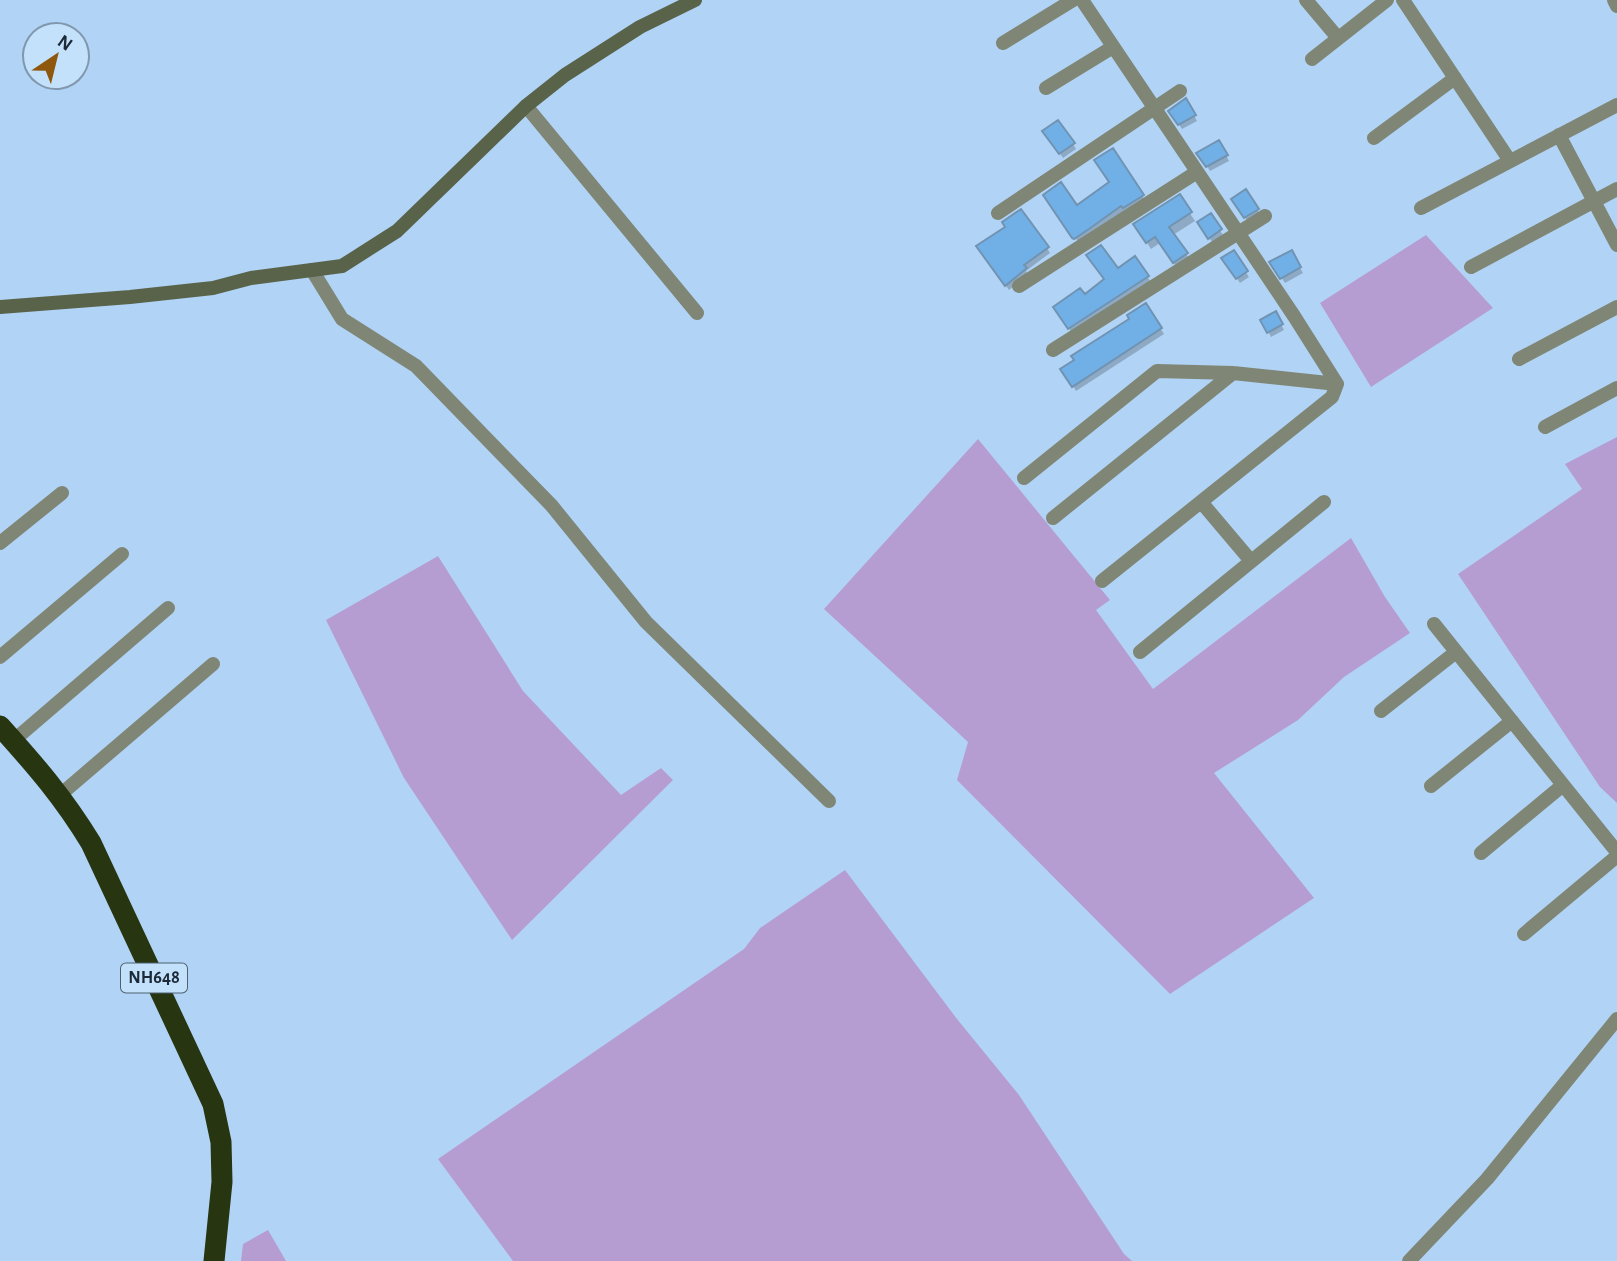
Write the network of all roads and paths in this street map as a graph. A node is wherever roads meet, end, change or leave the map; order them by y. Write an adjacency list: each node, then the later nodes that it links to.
1 (695, 0): 17 (street)
2 (1073, 0): 10 (street)
3 (1082, 0): 11 (street)
4 (1306, 0): 9 (street)
5 (1387, 0): 9 (street)
6 (1403, 0): 13 (street)
7 (1614, 0): 8 (street)
8 (1617, 5)
9 (1338, 38): 12 (street)
10 (1003, 43)
11 (1112, 47): 14 (street); 18 (street)
12 (1312, 59)
13 (1455, 78): 20 (street); 21 (street)
14 (1046, 88)
15 (1180, 91): 18 (street)
16 (1617, 105): 19 (street)
17 (526, 106): 31 (street); 35 (street)
18 (1153, 109): 22 (street); 26 (street)
19 (1559, 135): 21 (street); 24 (street)
20 (1374, 138)
21 (1510, 161): 25 (street)
22 (1197, 172): 28 (street); 32 (street)
23 (1617, 189): 24 (street)
24 (1594, 201): 29 (street); 30 (street)
25 (1421, 208)
26 (998, 213)
27 (1265, 216): 28 (street)
28 (1239, 234): 36 (street); 39 (street)
29 (1617, 245)
30 (1471, 267)
31 (312, 270): 33 (street); 63 (street)
32 (1019, 286)
33 (0, 307)
34 (1617, 307): 37 (street)
35 (697, 313)
36 (1053, 350)
37 (1520, 359)
38 (1233, 373): 39 (street); 42 (street); 46 (street)
39 (1337, 384): 45 (street)
40 (1617, 388): 41 (street)
41 (1545, 427)
42 (1024, 478)
43 (62, 493): 47 (street)
44 (1324, 502): 49 (street)
45 (1202, 503): 49 (street); 50 (street)
46 (1053, 518)
47 (0, 543)
48 (122, 554): 55 (street)
49 (1251, 561): 53 (street)
50 (1101, 581)
51 (168, 608): 59 (street)
52 (1434, 624): 54 (street)
53 (1140, 652)
54 (1456, 652): 57 (street); 58 (street)
55 (0, 657)
56 (213, 664): 62 (street)
57 (1381, 711)
58 (1512, 721): 60 (street); 61 (street)
59 (7, 734): 62 (highway, NH648)
60 (1563, 785): 64 (street); 65 (street)
61 (1431, 786)
62 (60, 795): 68 (highway, NH648)
63 (829, 801)
64 (1481, 853)
65 (1617, 854): 66 (street)
66 (1524, 934)
67 (1617, 1019): 69 (street)
68 (214, 1261)
69 (1409, 1261)

